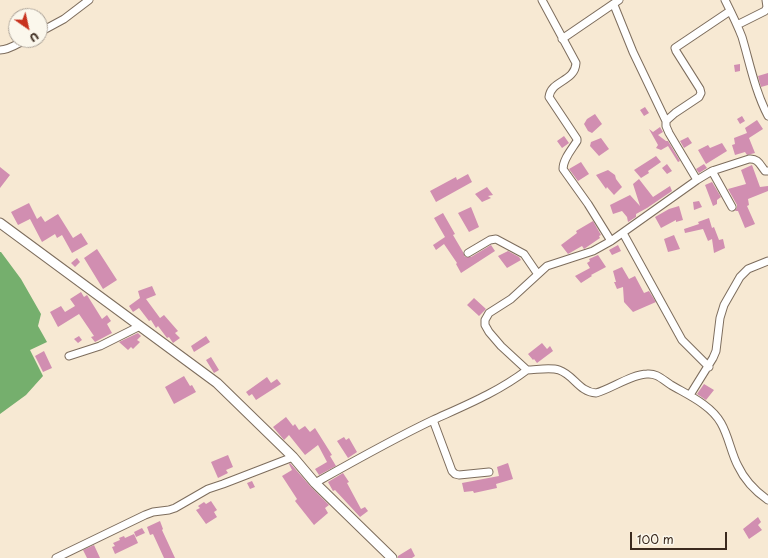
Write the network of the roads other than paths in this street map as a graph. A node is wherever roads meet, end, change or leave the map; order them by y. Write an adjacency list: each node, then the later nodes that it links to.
1 (90, 0): 8 (street)
2 (542, 0): 9 (street)
3 (725, 0): 6 (street)
4 (766, 0): 7 (street)
5 (616, 2): 9 (street); 13 (street)
6 (730, 11): 7 (street); 13 (street)
7 (736, 26): 12 (street)
8 (48, 28)
9 (562, 38): 20 (street)
10 (10, 48): 11 (street)
11 (0, 50)
12 (768, 116)
13 (666, 121): 16 (street)
14 (712, 171): 15 (street); 16 (street); 17 (street)
15 (768, 171)
16 (697, 180): 19 (street)
17 (732, 207)
18 (0, 223): 24 (main road)
19 (623, 233): 20 (street); 26 (street)
20 (611, 241): 23 (street)
21 (468, 253): 23 (street)
22 (768, 261): 26 (street)
23 (537, 273): 27 (street)
24 (140, 326): 25 (street); 30 (main road)
25 (69, 356)
26 (709, 367): 28 (street)
27 (527, 370): 28 (street); 29 (street)
28 (690, 395): 33 (street)
29 (433, 420): 31 (street); 32 (street)
30 (293, 457): 32 (main road); 34 (street)
31 (488, 472)
32 (315, 483): 35 (main road)
33 (768, 500)
34 (56, 558)
35 (392, 558)

